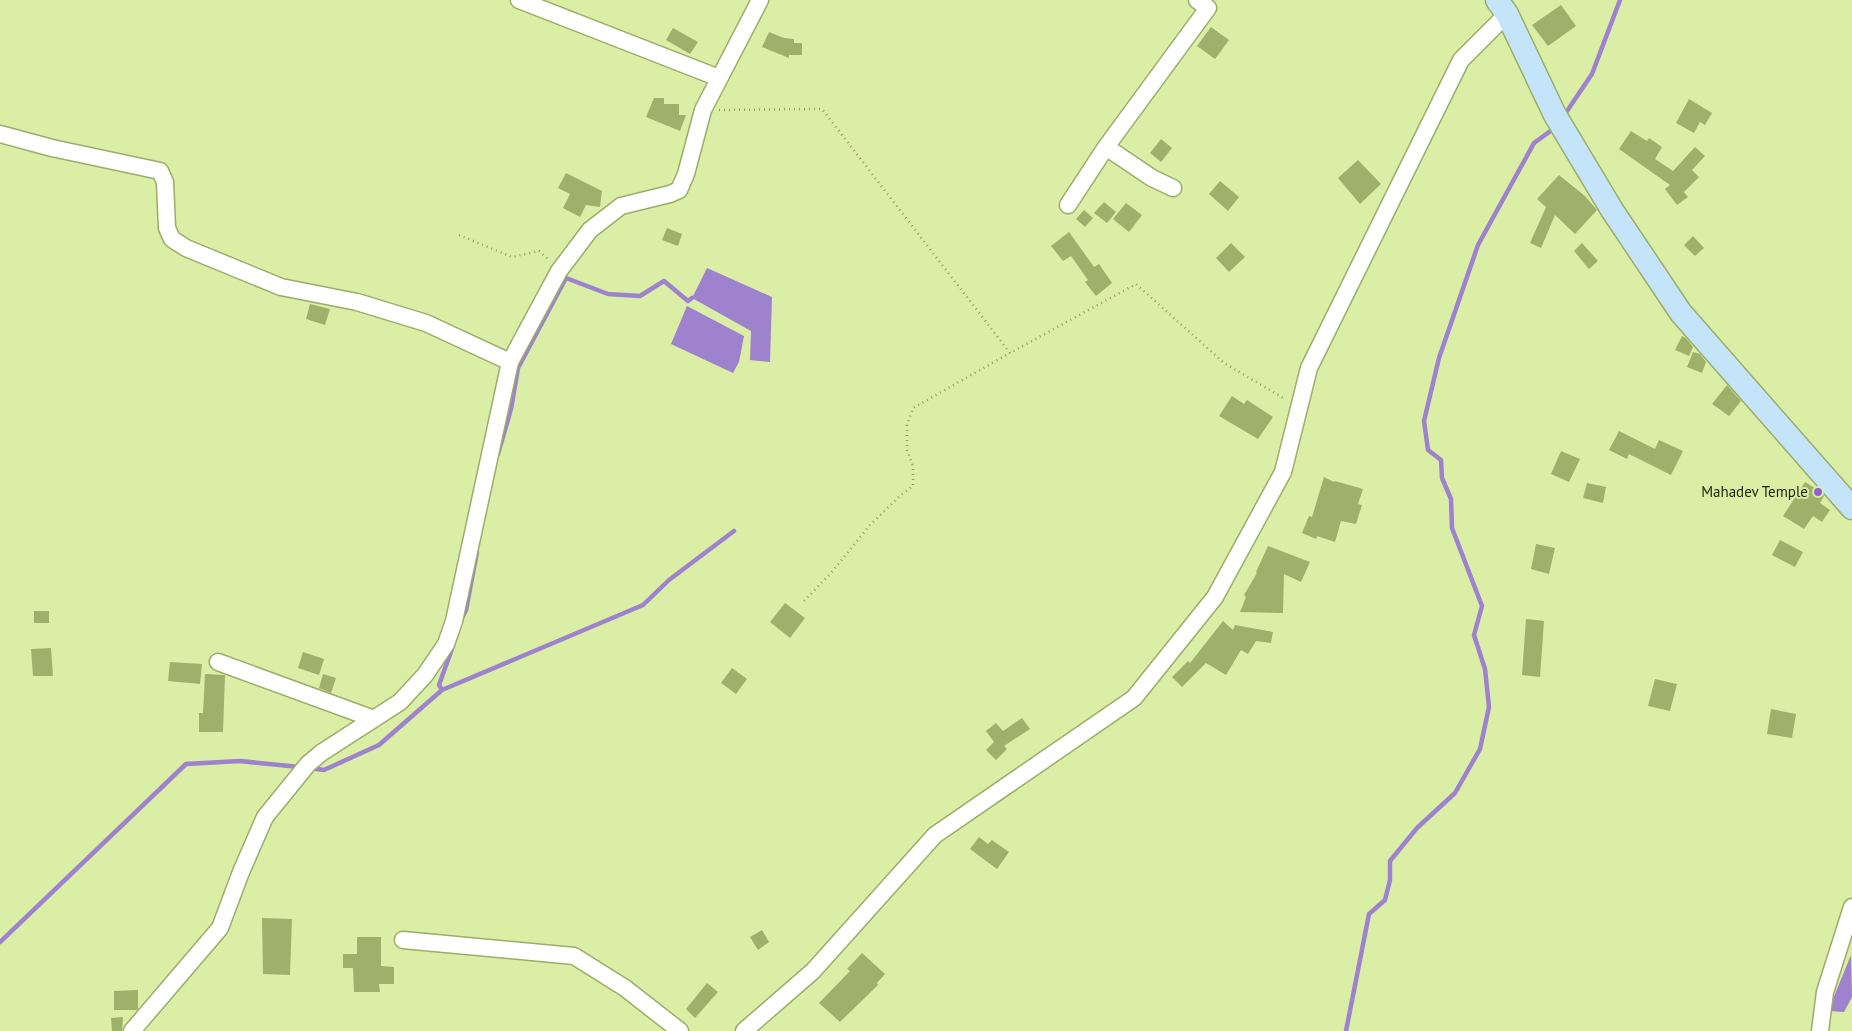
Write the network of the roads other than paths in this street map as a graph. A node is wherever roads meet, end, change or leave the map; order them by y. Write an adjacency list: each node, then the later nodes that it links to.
1 (519, 0): 5 (street)
2 (760, 0): 5 (street)
3 (1206, 3): 7 (street)
4 (1502, 7): 11 (street); 18 (street)
5 (719, 78): 10 (street)
6 (0, 134): 10 (street)
7 (1106, 146): 8 (street); 9 (street)
8 (1173, 188)
9 (1068, 205)
10 (510, 362): 13 (street)
11 (1852, 508)
12 (218, 662): 13 (street)
13 (374, 719): 16 (street)
14 (1852, 907): 19 (street)
15 (403, 940): 17 (street)
16 (132, 1031)
17 (680, 1031)
18 (744, 1031)
19 (1820, 1031)

